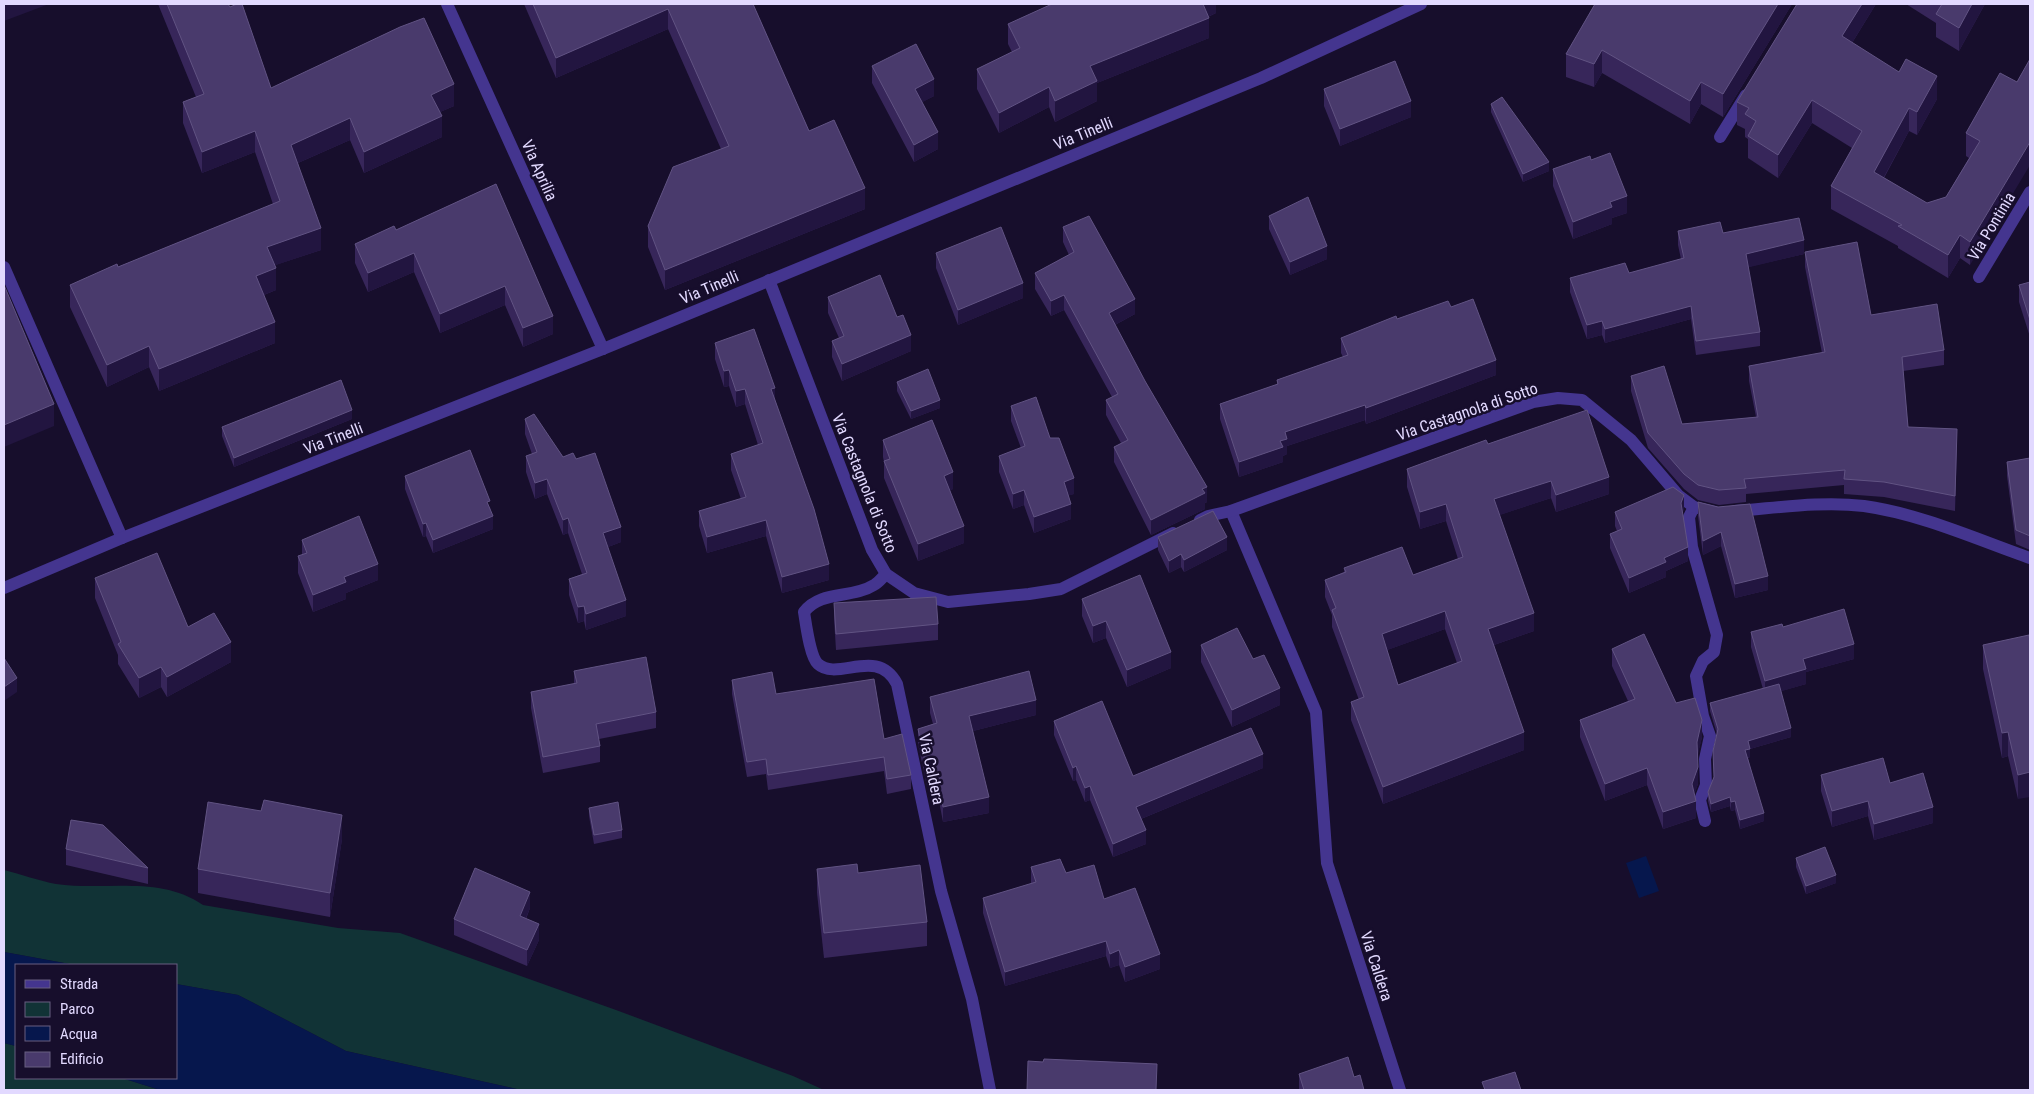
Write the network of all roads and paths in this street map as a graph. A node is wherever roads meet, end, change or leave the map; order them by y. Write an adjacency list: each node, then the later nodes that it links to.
1 (448, 4): 9 (street, Via Aprilia)
2 (1421, 4): 8 (street, Via Tinelli)
3 (1750, 87): 4 (street)
4 (1720, 137)
5 (2030, 192): 7 (street, Via Pontinia)
6 (4, 266): 12 (street)
7 (1979, 276)
8 (769, 280): 9 (street, Via Tinelli); 14 (street, Via Castagnola di Sotto)
9 (603, 349): 12 (street, Via Tinelli)
10 (1694, 507): 11 (street, Via Castagnola di Sotto); 13 (street, Via Castagnola di Sotto); 16 (street)
11 (1231, 511): 14 (street, Via Castagnola di Sotto); 18 (street, Via Caldera)
12 (122, 538): 15 (street, Via Tinelli)
13 (2030, 558)
14 (886, 574): 17 (street, Via Caldera)
15 (4, 588)
16 (1705, 821)
17 (990, 1090)
18 (1400, 1090)

